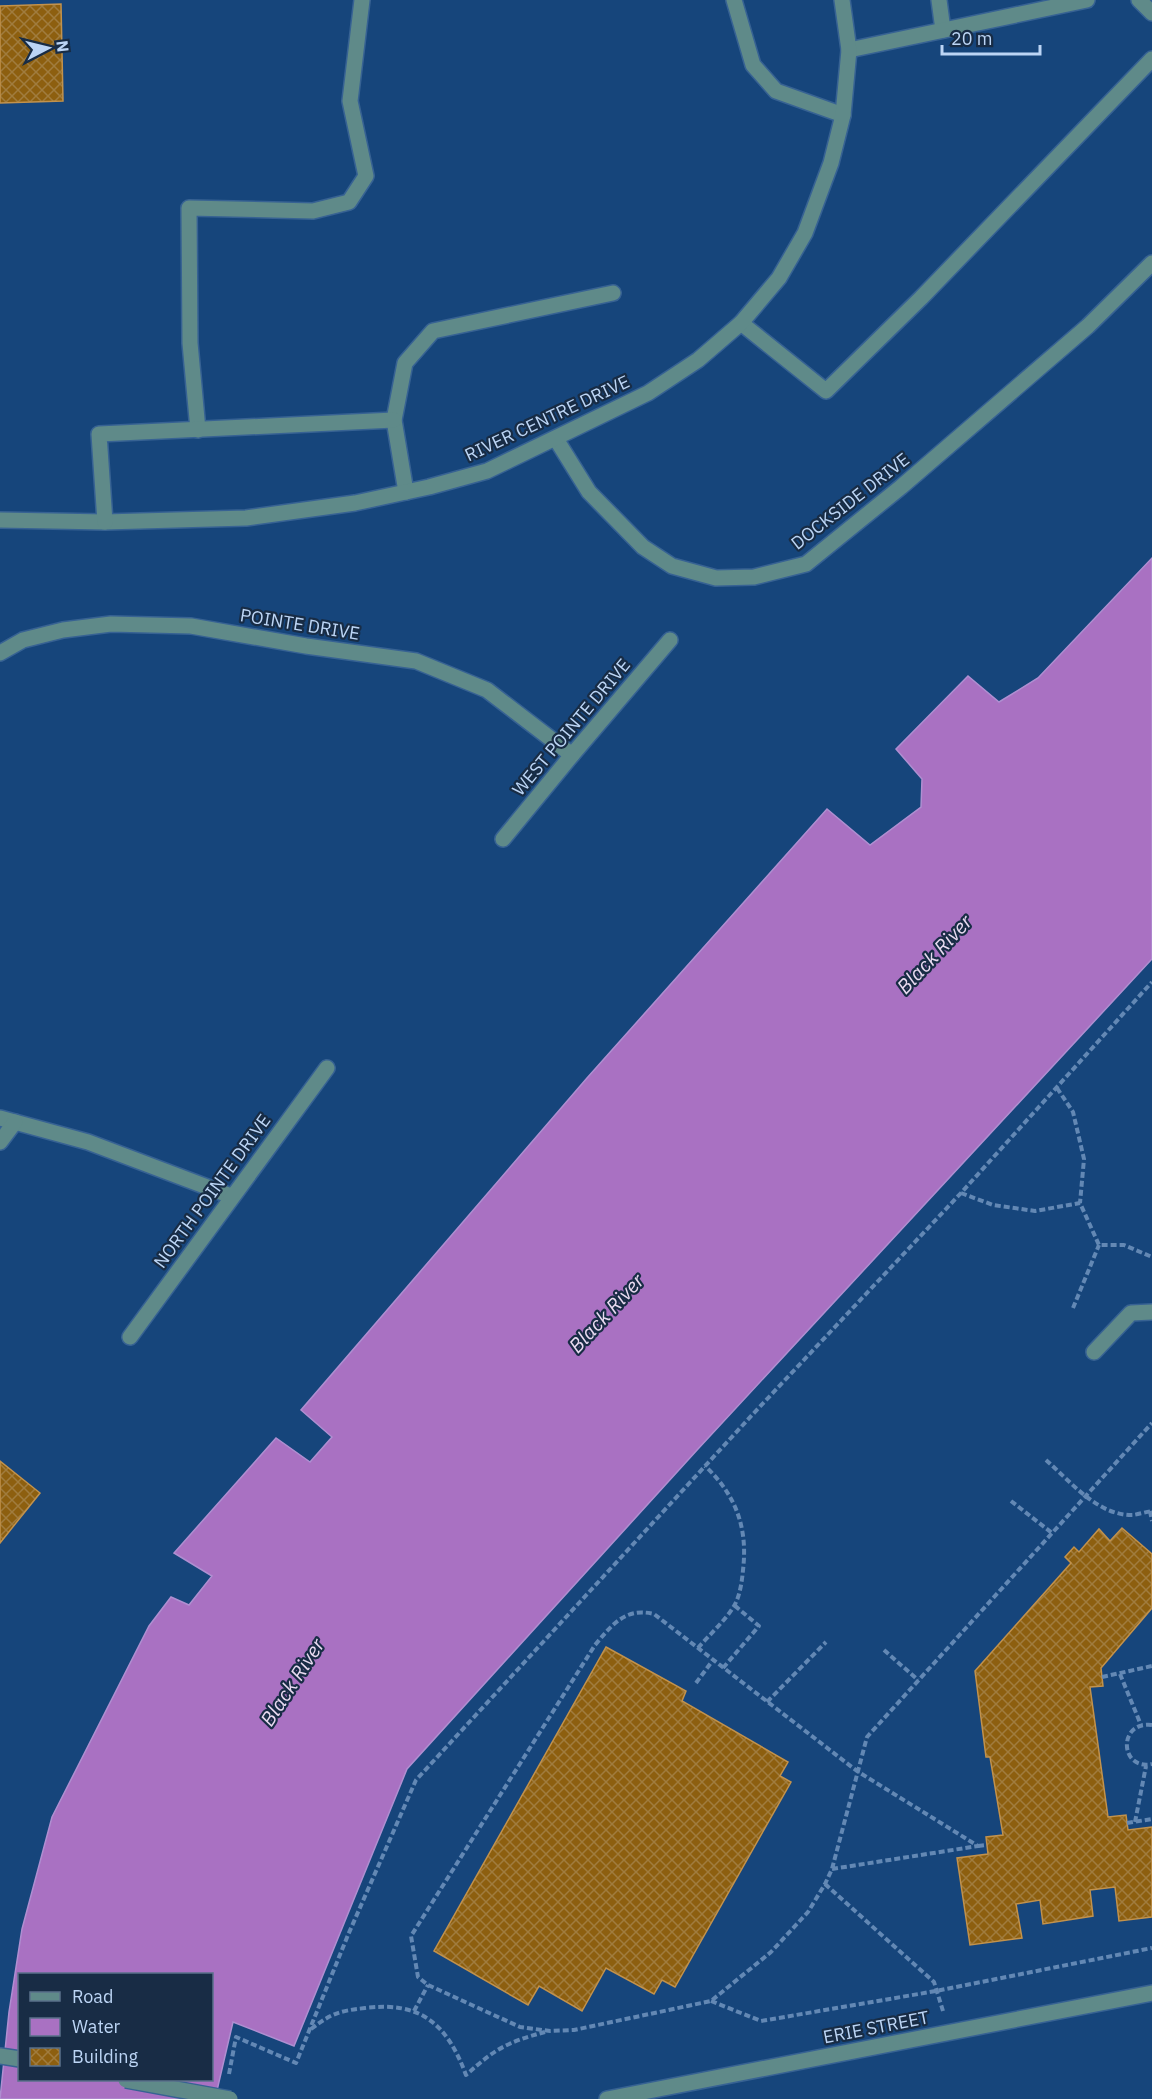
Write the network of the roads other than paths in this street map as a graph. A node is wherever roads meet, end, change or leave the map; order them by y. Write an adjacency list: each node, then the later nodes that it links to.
1 (363, 0): 16 (street)
2 (734, 0): 11 (street)
3 (842, 0): 9 (street, RIVER CENTRE DRIVE)
4 (939, 0): 8 (street)
5 (1087, 0): 8 (street)
6 (1139, 0): 7 (street)
7 (1152, 14)
8 (943, 30): 9 (street)
9 (849, 50): 11 (street, RIVER CENTRE DRIVE)
10 (1152, 59): 14 (street)
11 (843, 115): 14 (street, RIVER CENTRE DRIVE)
12 (1152, 263): 17 (street, DOCKSIDE DRIVE)
13 (613, 292): 15 (street)
14 (741, 323): 17 (street, RIVER CENTRE DRIVE)
15 (394, 420): 16 (street); 18 (street)
16 (198, 430): 20 (street)
17 (556, 438): 18 (street, RIVER CENTRE DRIVE)
18 (406, 492): 20 (street, RIVER CENTRE DRIVE)
19 (0, 520): 20 (street, RIVER CENTRE DRIVE)
20 (105, 522)
21 (670, 640): 23 (street, WEST POINTE DRIVE)
22 (0, 653): 23 (street, POINTE DRIVE)
23 (572, 755): 24 (street, WEST POINTE DRIVE)
24 (503, 839)
25 (327, 1068): 28 (street, NORTH POINTE DRIVE)
26 (7, 1120): 27 (street); 28 (street)
27 (0, 1142)
28 (231, 1196): 30 (street, NORTH POINTE DRIVE)
29 (1152, 1312): 31 (street)
30 (130, 1336)
31 (1094, 1352)
32 (1152, 1993): 36 (street, ERIE STREET)
33 (0, 2056): 34 (street)
34 (18, 2060)
35 (136, 2081): 37 (street, bridge)
36 (640, 2096): 38 (street, ERIE STREET)
37 (230, 2099)
38 (607, 2099)

